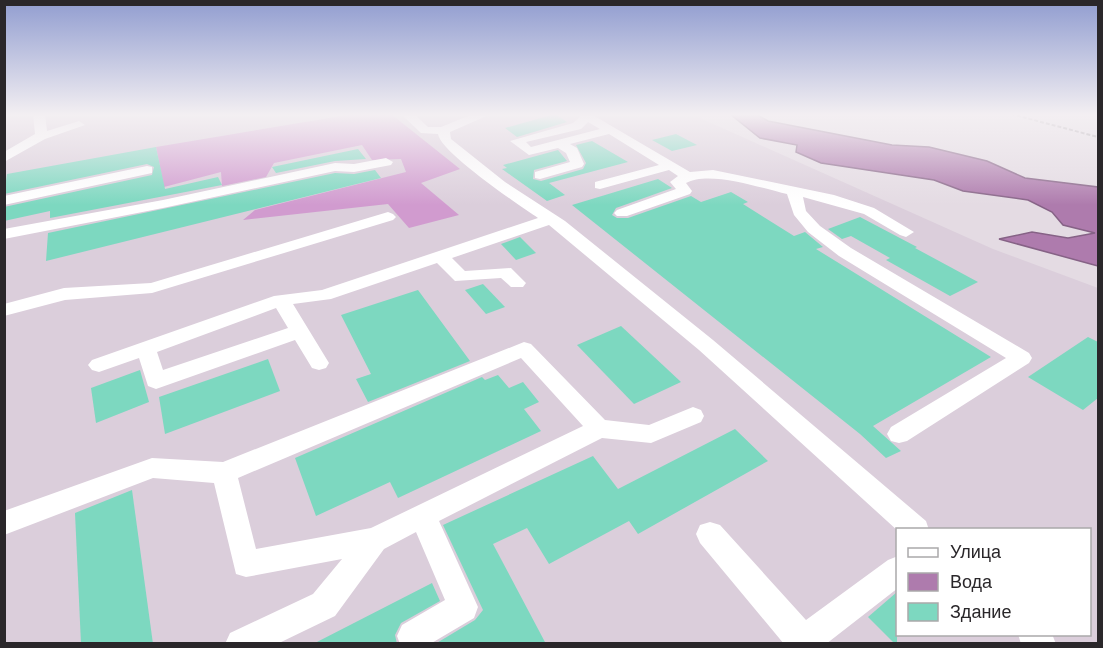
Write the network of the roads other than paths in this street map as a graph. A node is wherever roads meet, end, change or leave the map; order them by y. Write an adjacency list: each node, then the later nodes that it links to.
1 (27, 144): 7 (street)
2 (451, 144): 18 (street)
3 (520, 144): 4 (street)
4 (554, 144)
5 (561, 144): 11 (street)
6 (635, 144): 9 (street)
7 (4, 158)
8 (386, 162): 20 (street)
9 (670, 165): 12 (street); 13 (street)
10 (147, 170): 15 (street)
11 (540, 175)
12 (688, 176): 14 (street); 16 (street)
13 (600, 185)
14 (794, 192): 19 (street); 31 (street)
15 (4, 201)
16 (622, 213)
17 (388, 217): 24 (street)
18 (551, 219): 21 (street); 35 (street)
19 (906, 232)
20 (4, 234)
21 (441, 256): 22 (street); 23 (street)
22 (517, 283)
23 (281, 300): 25 (street); 26 (street)
24 (4, 310)
25 (299, 331): 26 (street); 27 (street)
26 (146, 348): 28 (street)
27 (319, 363)
28 (99, 365)
29 (693, 416): 30 (street)
30 (598, 429): 32 (street); 33 (street)
31 (899, 434)
32 (224, 473): 34 (street); 37 (street)
33 (423, 516): 37 (street); 39 (street)
34 (4, 523)
35 (914, 528)
36 (711, 534): 40 (street)
37 (374, 540): 41 (street)
38 (896, 571): 40 (street)
39 (413, 636)
40 (803, 643)
41 (241, 644)

